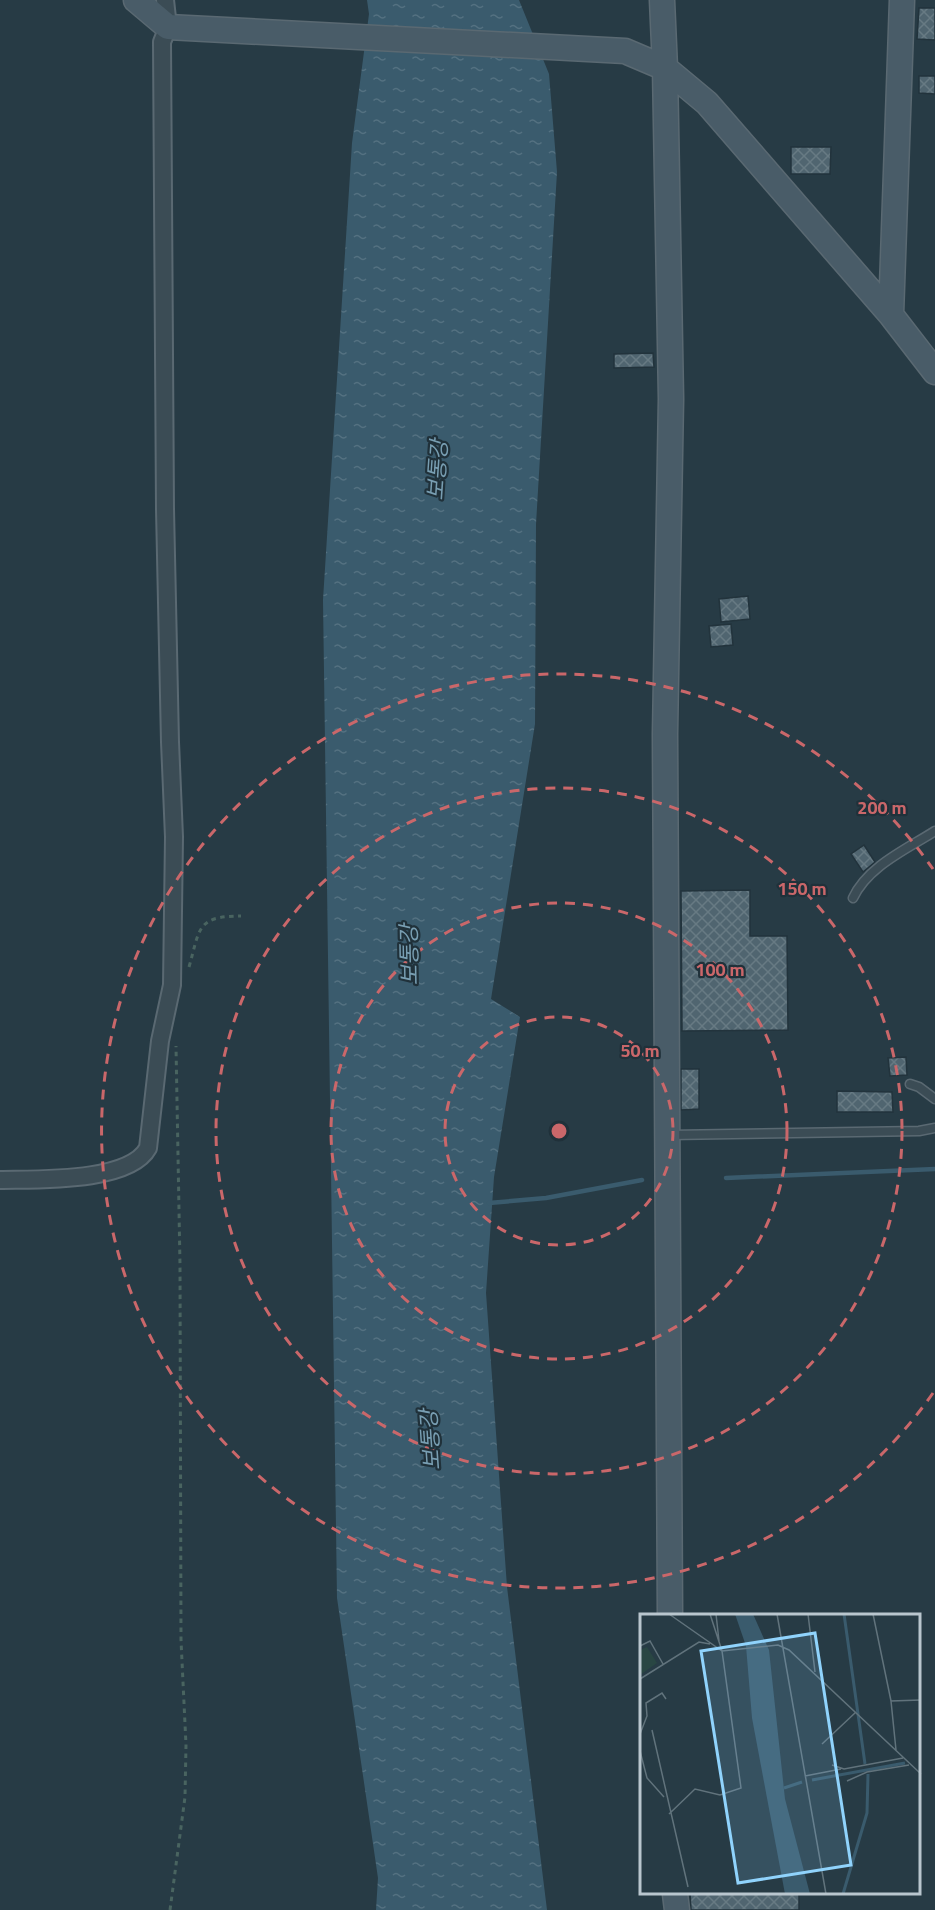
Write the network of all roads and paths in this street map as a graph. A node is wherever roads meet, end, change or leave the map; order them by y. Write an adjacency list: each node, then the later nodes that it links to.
1 (136, 0): 5 (main road)
2 (165, 0): 5 (street)
3 (662, 0): 6 (main road)
4 (902, 0): 7 (main road)
5 (168, 27): 6 (main road); 18 (street)
6 (665, 68): 7 (main road); 17 (main road)
7 (891, 315): 8 (main road)
8 (935, 372)
9 (935, 831): 10 (lane)
10 (853, 898)
11 (241, 916): 12 (path)
12 (187, 974)
13 (176, 1043): 21 (path)
14 (910, 1084): 15 (lane)
15 (935, 1099)
16 (935, 1128): 17 (lane)
17 (667, 1135): 19 (main road)
18 (0, 1180)
19 (670, 1614)
20 (675, 1895): 22 (main road)
21 (170, 1910)
22 (676, 1910)

